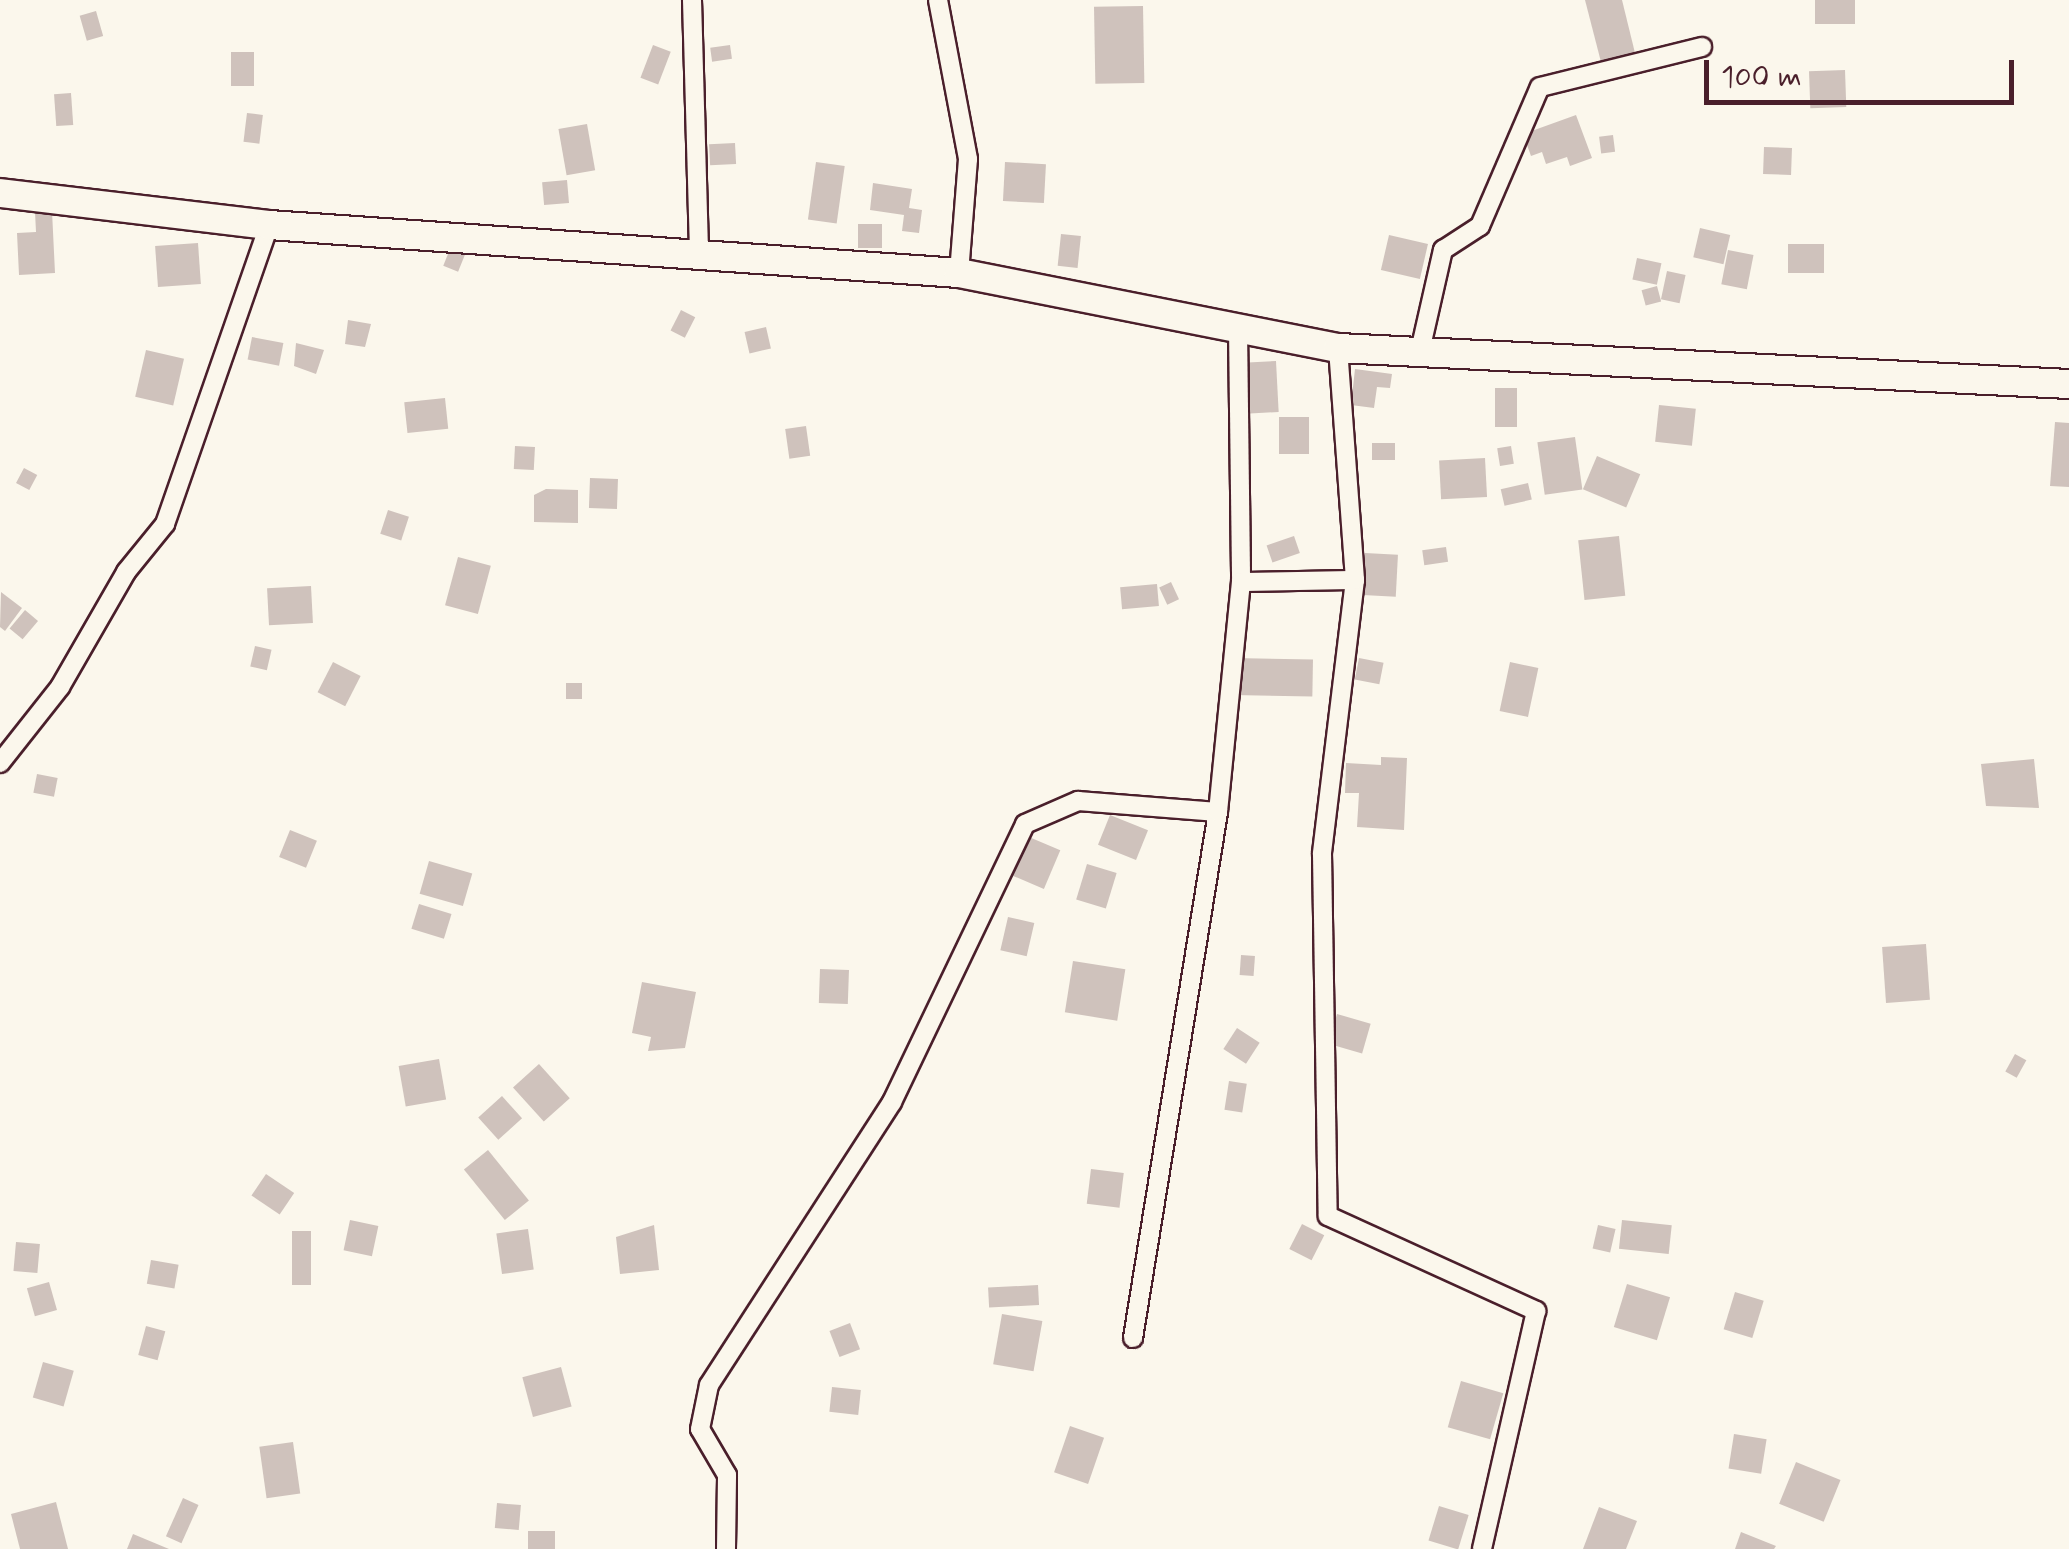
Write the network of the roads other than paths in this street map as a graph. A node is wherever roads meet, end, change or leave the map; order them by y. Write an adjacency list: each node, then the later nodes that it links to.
1 (692, 0): 6 (street)
2 (938, 0): 7 (street)
3 (1702, 47): 10 (street)
4 (0, 194): 5 (main road)
5 (268, 225): 6 (main road); 14 (street)
6 (699, 255): 7 (main road)
7 (959, 273): 8 (main road)
8 (1238, 328): 9 (main road); 13 (street)
9 (1338, 348): 10 (main road); 12 (street)
10 (1420, 351): 11 (main road)
11 (2069, 384)
12 (1355, 580): 13 (street); 18 (street)
13 (1241, 582): 15 (street)
14 (0, 762)
15 (1218, 812): 16 (street); 17 (street)
16 (1133, 1338)
17 (726, 1549)
18 (1482, 1549)

